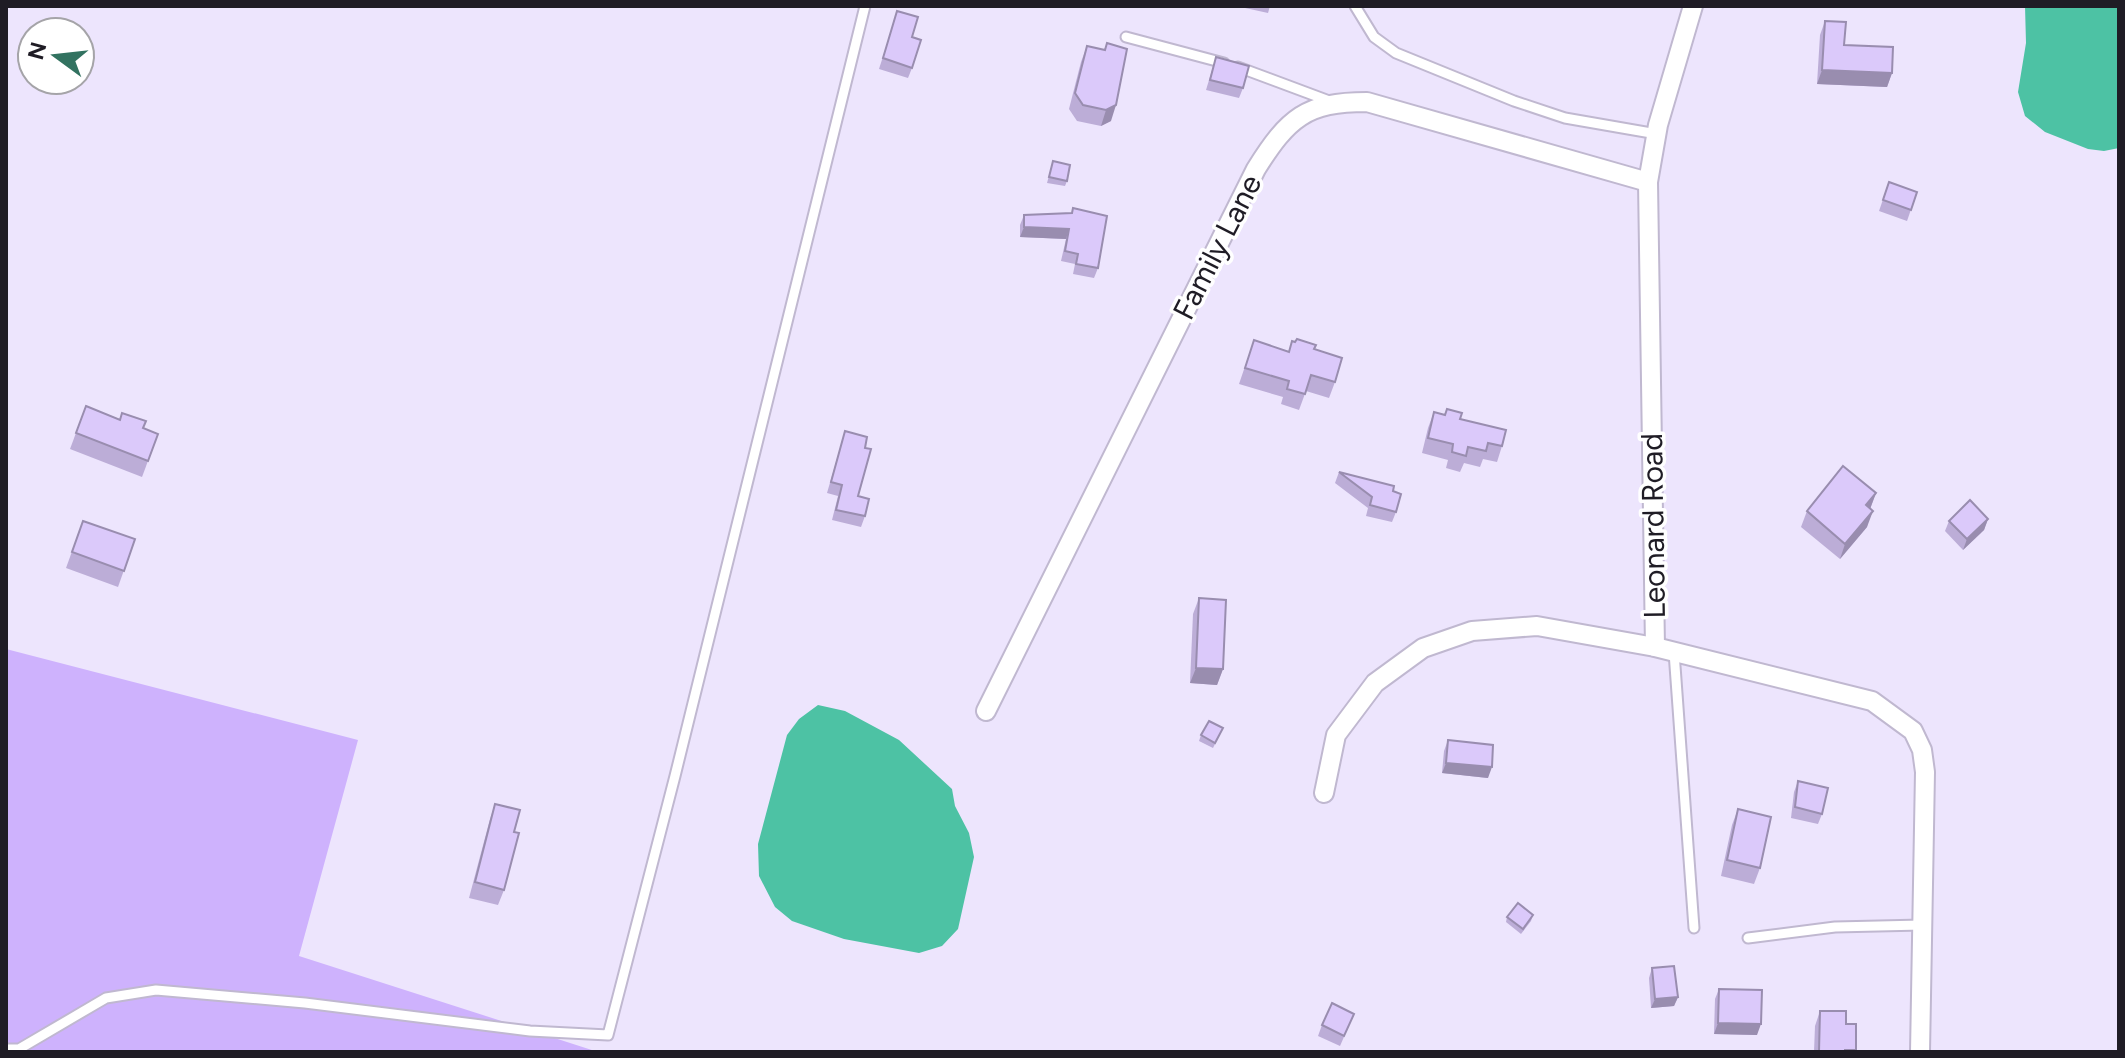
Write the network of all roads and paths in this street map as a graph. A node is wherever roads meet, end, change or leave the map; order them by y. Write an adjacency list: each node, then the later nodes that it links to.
1 (865, 6): 15 (lane)
2 (1355, 6): 6 (lane)
3 (1693, 6): 6 (street, Leonard Road)
4 (1126, 37): 5 (lane)
5 (1332, 102): 7 (street, Family Lane); 10 (street, Family Lane)
6 (1657, 134): 7 (street, Leonard Road)
7 (1648, 182): 8 (street, Leonard Road)
8 (1655, 647): 9 (street, Leonard Road); 11 (street)
9 (1674, 652): 12 (street, Leonard Road); 13 (lane)
10 (986, 711)
11 (1324, 793)
12 (1922, 925): 14 (lane); 16 (street, Leonard Road)
13 (1694, 928)
14 (1748, 938)
15 (6, 1049)
16 (1920, 1052)

